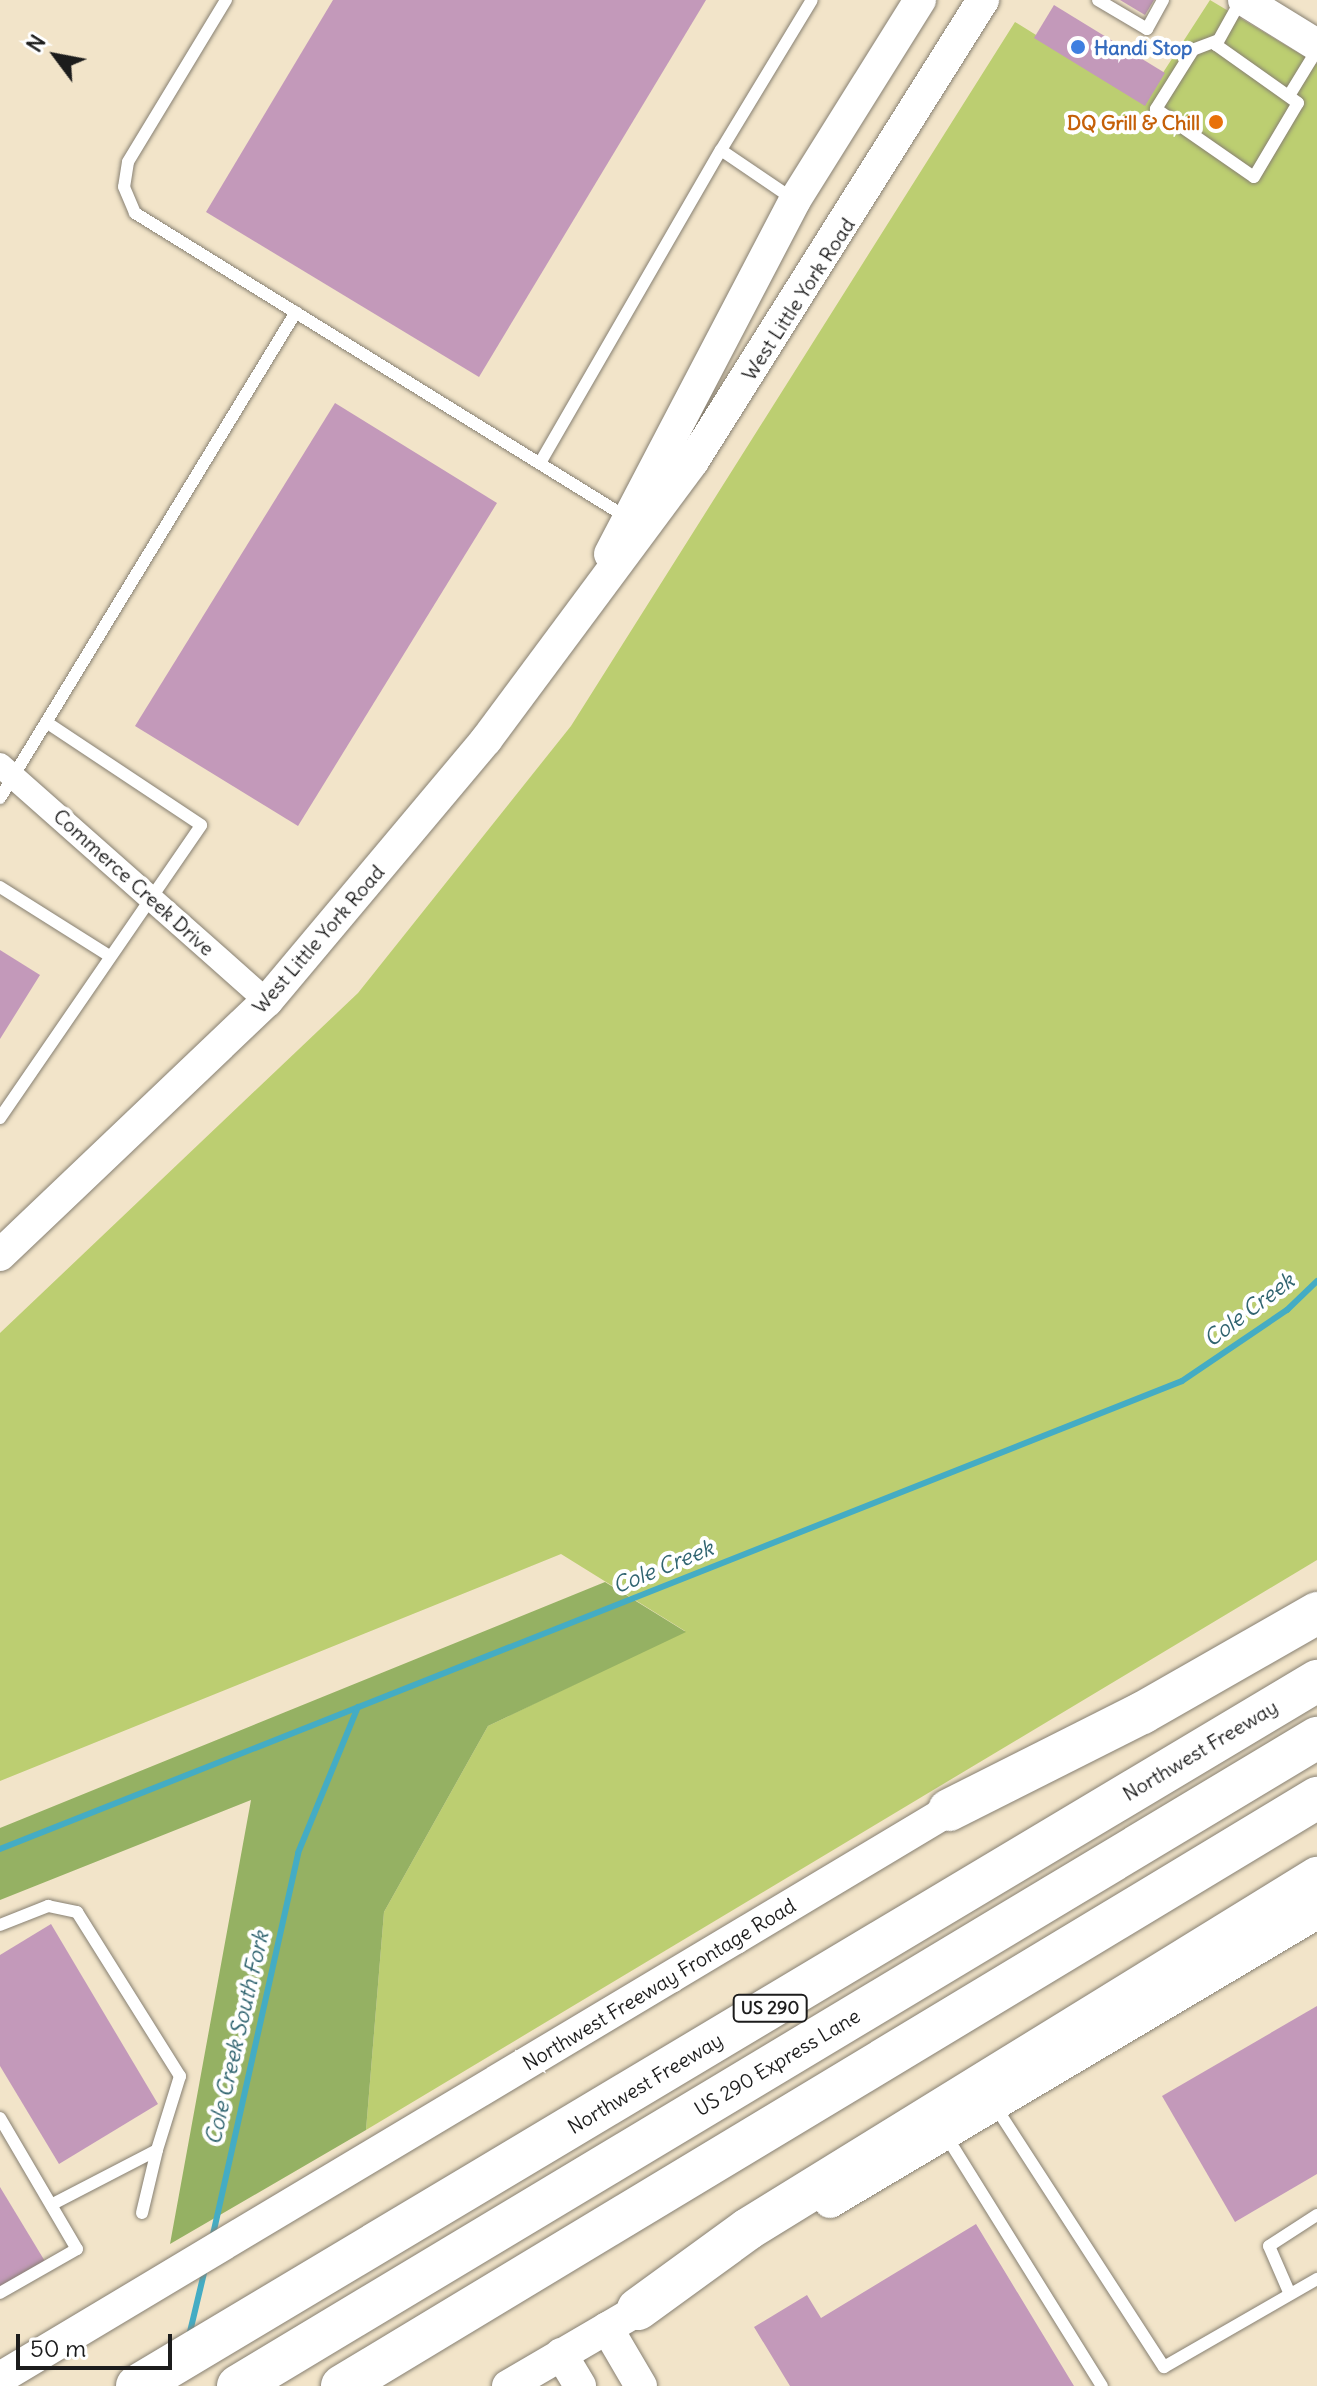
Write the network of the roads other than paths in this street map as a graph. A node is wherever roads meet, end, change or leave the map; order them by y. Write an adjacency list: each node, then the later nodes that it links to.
1 (226, 0): 13 (lane)
2 (812, 0): 11 (lane)
3 (920, 0): 12 (main road, West Little York Road)
4 (983, 0): 16 (main road, West Little York Road)
5 (1098, 0): 6 (lane)
6 (1163, 0)
7 (1242, 0): 8 (lane); 9 (main road)
8 (1216, 41): 10 (lane); 10 (lane)
9 (1317, 48): 10 (lane)
10 (1290, 94)
11 (721, 150): 12 (lane); 14 (lane)
12 (795, 200): 15 (main road, West Little York Road)
13 (296, 312): 14 (lane); 17 (lane)
14 (540, 463): 15 (lane)
15 (626, 517): 16 (main road, West Little York Road)
16 (596, 587): 23 (main road, West Little York Road)
17 (46, 722): 18 (lane); 21 (lane)
18 (7, 770): 19 (lane); 21 (street, Commerce Creek Drive)
19 (0, 798)
20 (0, 887): 22 (lane)
21 (148, 894): 22 (lane); 23 (street, Commerce Creek Drive)
22 (108, 955): 24 (lane)
23 (267, 1001): 25 (main road, West Little York Road)
24 (0, 1118)
25 (0, 1255)
26 (1317, 1590): 31 (main road, Northwest Freeway Frontage Road)
27 (1317, 1613): 31 (highway)
28 (1317, 1681): 48 (highway, Northwest Freeway / US 290)
29 (1317, 1738): 49 (highway, US 290 Express Lane)
30 (1317, 1798): 50 (highway)
31 (949, 1810): 47 (main road, Northwest Freeway Frontage Road)
32 (1317, 1878): 45 (highway)
33 (1317, 1913): 35 (main road)
34 (0, 1925): 38 (lane)
35 (995, 2106): 37 (main road); 43 (lane)
36 (0, 2118): 39 (lane)
37 (945, 2134): 45 (main road); 54 (lane)
38 (157, 2150): 39 (lane); 40 (lane)
39 (51, 2205): 44 (lane)
40 (142, 2213)
41 (1317, 2215): 43 (lane)
42 (1317, 2279): 43 (lane)
43 (1289, 2292)
44 (0, 2293)
45 (623, 2318): 46 (main road); 53 (main road)
46 (561, 2354): 51 (main road); 52 (main road)
47 (0, 2378)
48 (137, 2386)
49 (238, 2386)
50 (342, 2386)
51 (508, 2386)
52 (580, 2386)
53 (641, 2386)
54 (1102, 2386)

